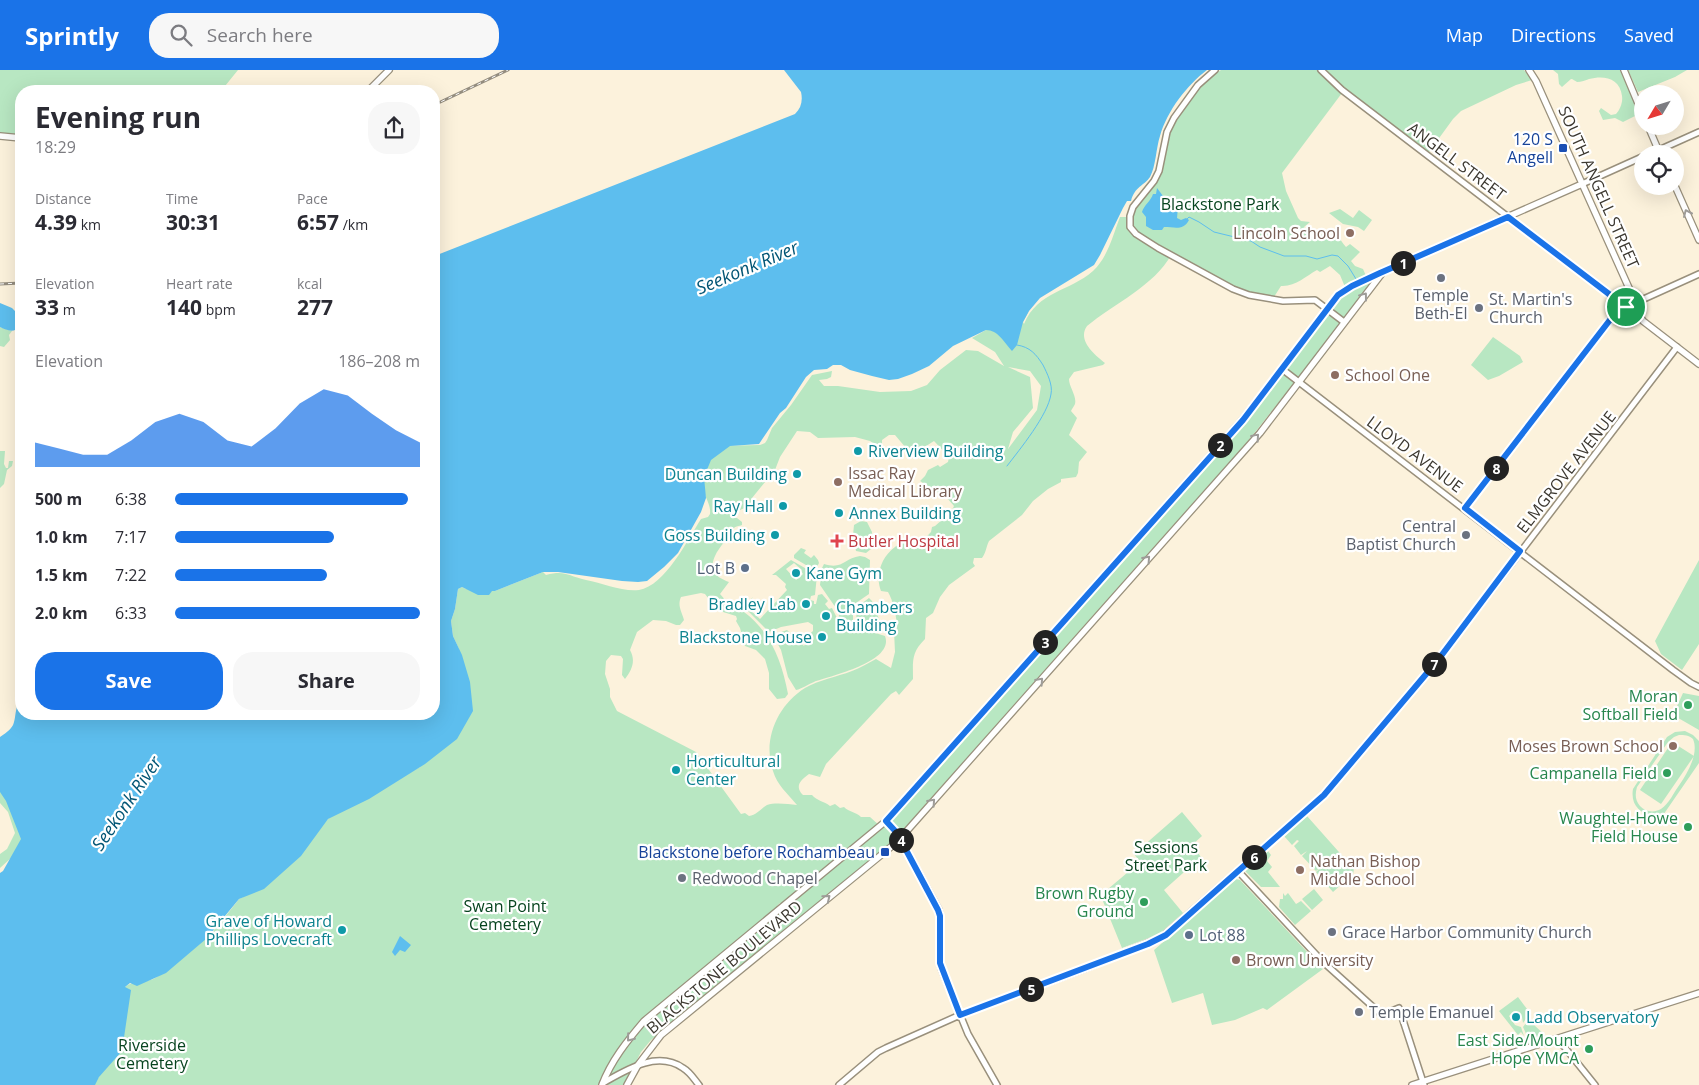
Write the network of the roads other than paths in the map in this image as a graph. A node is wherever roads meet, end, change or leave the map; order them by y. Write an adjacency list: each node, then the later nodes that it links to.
1 (389, 70): 6 (main road)
2 (1215, 70): 21 (street)
3 (1321, 70): 15 (street, ANGELL STREET)
4 (1529, 70): 13 (main road, SOUTH ANGELL STREET)
5 (1624, 70): 7 (main road)
6 (374, 85)
7 (1634, 94)
8 (1699, 132): 11 (street)
9 (0, 136): 10 (main road)
10 (15, 137)
11 (1674, 145)
12 (1634, 161): 13 (street)
13 (1582, 184): 15 (main road); 19 (main road, SOUTH ANGELL STREET)
14 (1679, 195): 16 (main road, one-way to 14)
15 (1508, 217): 17 (main road); 20 (street, ANGELL STREET)
16 (1699, 240)
17 (1385, 271): 21 (main road, BLACKSTONE BOULEVARD); 22 (main road, BLACKSTONE BOULEVARD, one-way to 17)
18 (1699, 274): 19 (street)
19 (1635, 305): 20 (street); 23 (main road)
20 (1626, 307): 27 (street)
21 (1328, 309): 22 (street); 25 (main road, BLACKSTONE BOULEVARD)
22 (1344, 322): 26 (main road, BLACKSTONE BOULEVARD)
23 (1677, 347): 24 (main road); 28 (street, ELMGROVE AVENUE)
24 (1699, 364)
25 (1282, 369): 26 (street, LLOYD AVENUE); 30 (main road, BLACKSTONE BOULEVARD)
26 (1299, 381): 27 (street, LLOYD AVENUE); 31 (main road, BLACKSTONE BOULEVARD, one-way to 26)
27 (1465, 508): 28 (street, LLOYD AVENUE)
28 (1520, 551): 29 (street, LLOYD AVENUE); 32 (street, ELMGROVE AVENUE)
29 (1699, 687)
30 (886, 821): 31 (street); 38 (main road, BLACKSTONE BOULEVARD, one-way to 38)
31 (900, 838): 34 (street); 36 (main road, BLACKSTONE BOULEVARD, one-way to 31)
32 (1238, 871): 34 (street, ELMGROVE AVENUE); 37 (street)
33 (1699, 993): 35 (main road)
34 (960, 1015): 41 (street, ELMGROVE AVENUE); 42 (street)
35 (1558, 1038): 37 (main road); 44 (street)
36 (638, 1064): 38 (street); 39 (main road, BLACKSTONE BOULEVARD); 40 (street)
37 (1423, 1083): 43 (main road)
38 (602, 1084)
39 (627, 1085)
40 (699, 1085)
41 (839, 1085)
42 (997, 1085)
43 (1412, 1085)
44 (1594, 1085)

